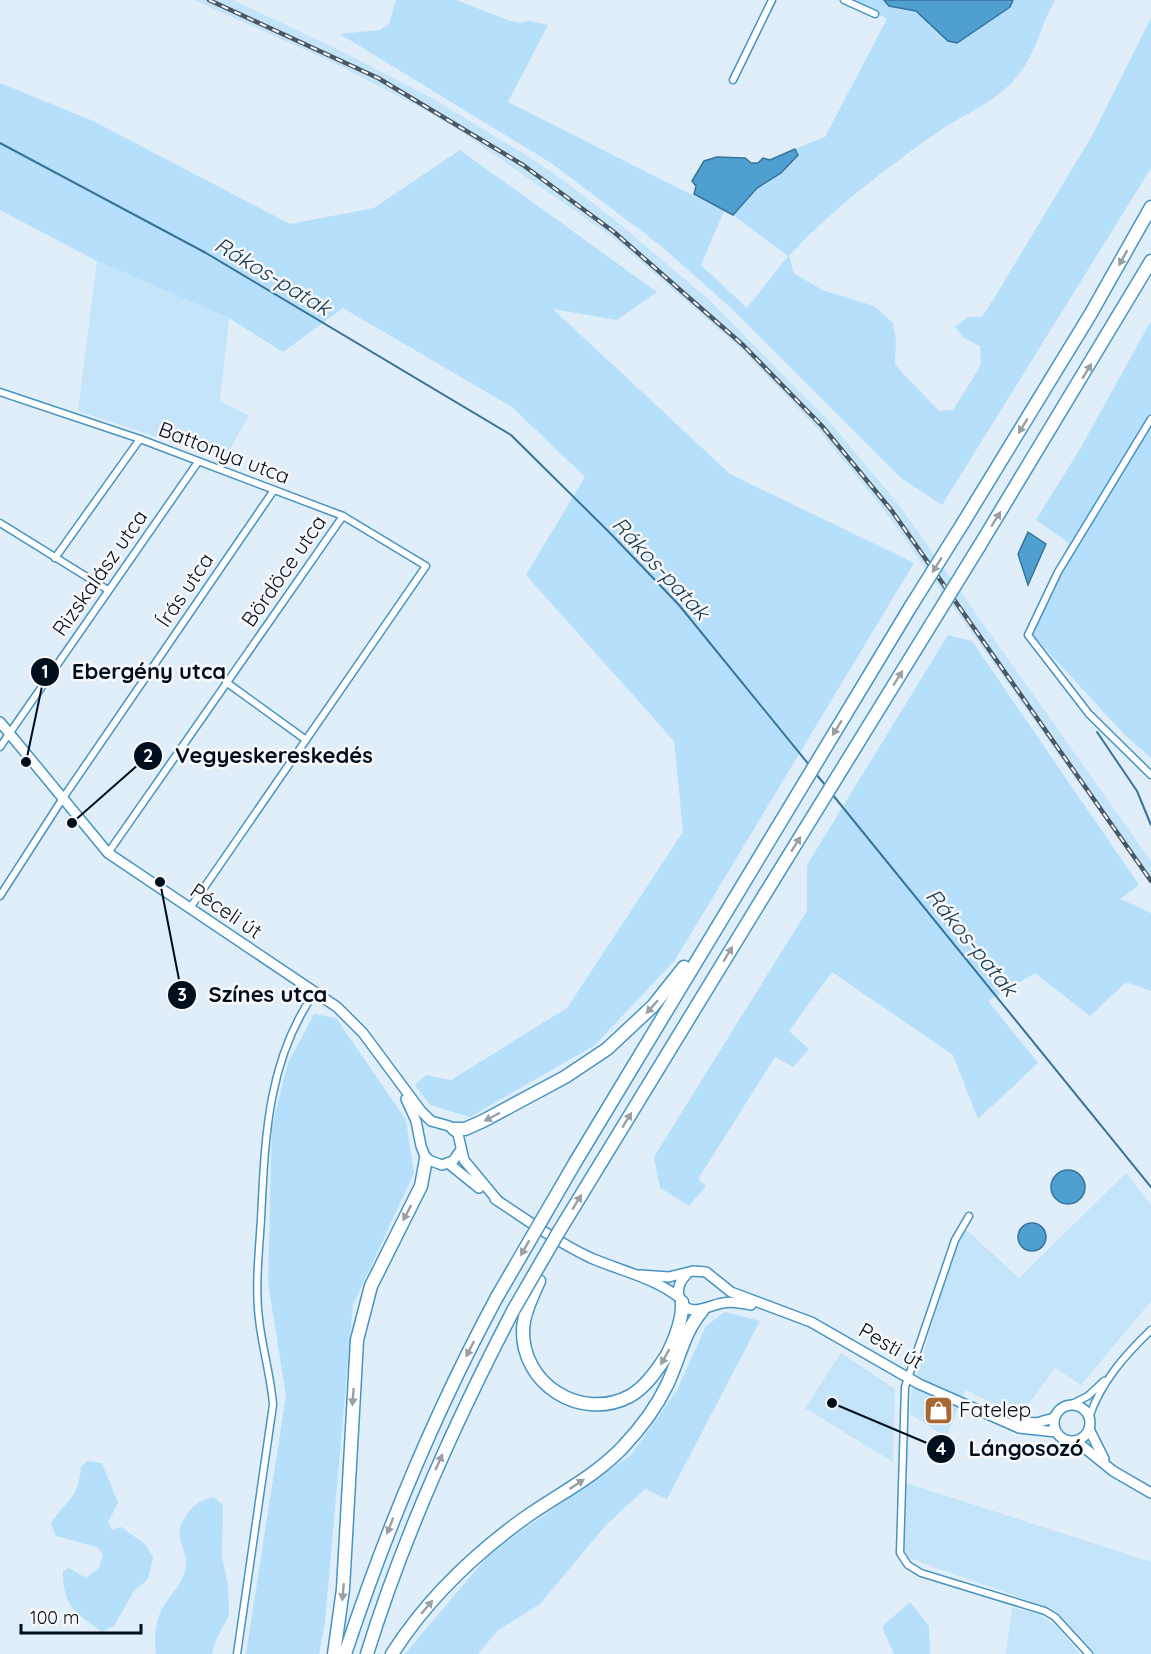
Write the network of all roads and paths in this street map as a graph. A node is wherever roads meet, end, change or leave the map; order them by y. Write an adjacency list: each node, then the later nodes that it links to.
1 (772, 0): 4 (street)
2 (844, 0): 3 (street)
3 (874, 14)
4 (734, 80)
5 (1151, 207): 26 (highway, one-way to 26, bridge)
6 (1151, 261): 37 (highway, one-way to 6, bridge)
7 (0, 392): 9 (street, Battonya utca)
8 (1151, 419): 21 (street)
9 (140, 439): 10 (street, Battonya utca); 14 (street)
10 (198, 462): 11 (street, Battonya utca); 15 (street, Rizskalász utca)
11 (274, 490): 12 (street, Battonya utca); 22 (street, Írás utca)
12 (343, 516): 16 (street, Bördöce utca); 19 (street, Battonya utca)
13 (0, 523): 14 (street)
14 (56, 558): 15 (street)
15 (108, 590): 18 (street, Rizskalász utca)
16 (226, 682): 19 (street); 23 (street, Bördöce utca)
17 (0, 722): 18 (main road, Péceli út)
18 (9, 733): 20 (street, Rizskalász utca); 22 (main road, Péceli út)
19 (306, 740): 25 (street)
20 (0, 747)
21 (1151, 775)
22 (63, 798): 23 (main road, Péceli út); 24 (street, Írás utca)
23 (108, 853): 25 (main road, Péceli út)
24 (0, 896)
25 (190, 908): 27 (main road, Péceli út)
26 (715, 929): 30 (highway, one-way to 30); 58 (highway, one-way to 58, bridge)
27 (315, 992): 28 (main road, Péceli út); 56 (street)
28 (396, 1081): 29 (main road); 31 (main road)
29 (438, 1125): 30 (main road); 31 (main road)
30 (454, 1129): 32 (main road)
31 (421, 1139): 33 (main road)
32 (460, 1151): 34 (main road); 35 (main road)
33 (426, 1159): 34 (main road); 57 (highway, one-way to 57)
34 (448, 1164): 35 (main road)
35 (498, 1201): 38 (main road)
36 (969, 1216): 46 (street)
37 (558, 1233): 41 (highway, one-way to 37, bridge); 59 (highway, one-way to 37, bridge)
38 (640, 1275): 39 (main road); 41 (main road)
39 (686, 1275): 40 (main road); 41 (main road)
40 (717, 1283): 42 (main road); 43 (main road)
41 (681, 1300): 43 (main road)
42 (768, 1307): 43 (main road); 46 (main road, Pesti út)
43 (707, 1308): 60 (highway, one-way to 43)
44 (1151, 1330): 45 (street)
45 (1111, 1375): 47 (street); 50 (street)
46 (907, 1378): 48 (main road, Pesti út); 61 (street)
47 (1072, 1404): 49 (main road); 50 (main road)
48 (995, 1416): 49 (main road, Pesti út); 52 (main road, Pesti út)
49 (1054, 1418): 52 (main road)
50 (1089, 1418): 51 (main road)
51 (1089, 1429): 53 (main road); 54 (main road)
52 (1056, 1432): 53 (main road)
53 (1076, 1441): 54 (main road)
54 (1113, 1471): 55 (main road)
55 (1151, 1493)
56 (237, 1654)
57 (334, 1654)
58 (345, 1654)
59 (367, 1654)
60 (392, 1654)
61 (1089, 1654)

